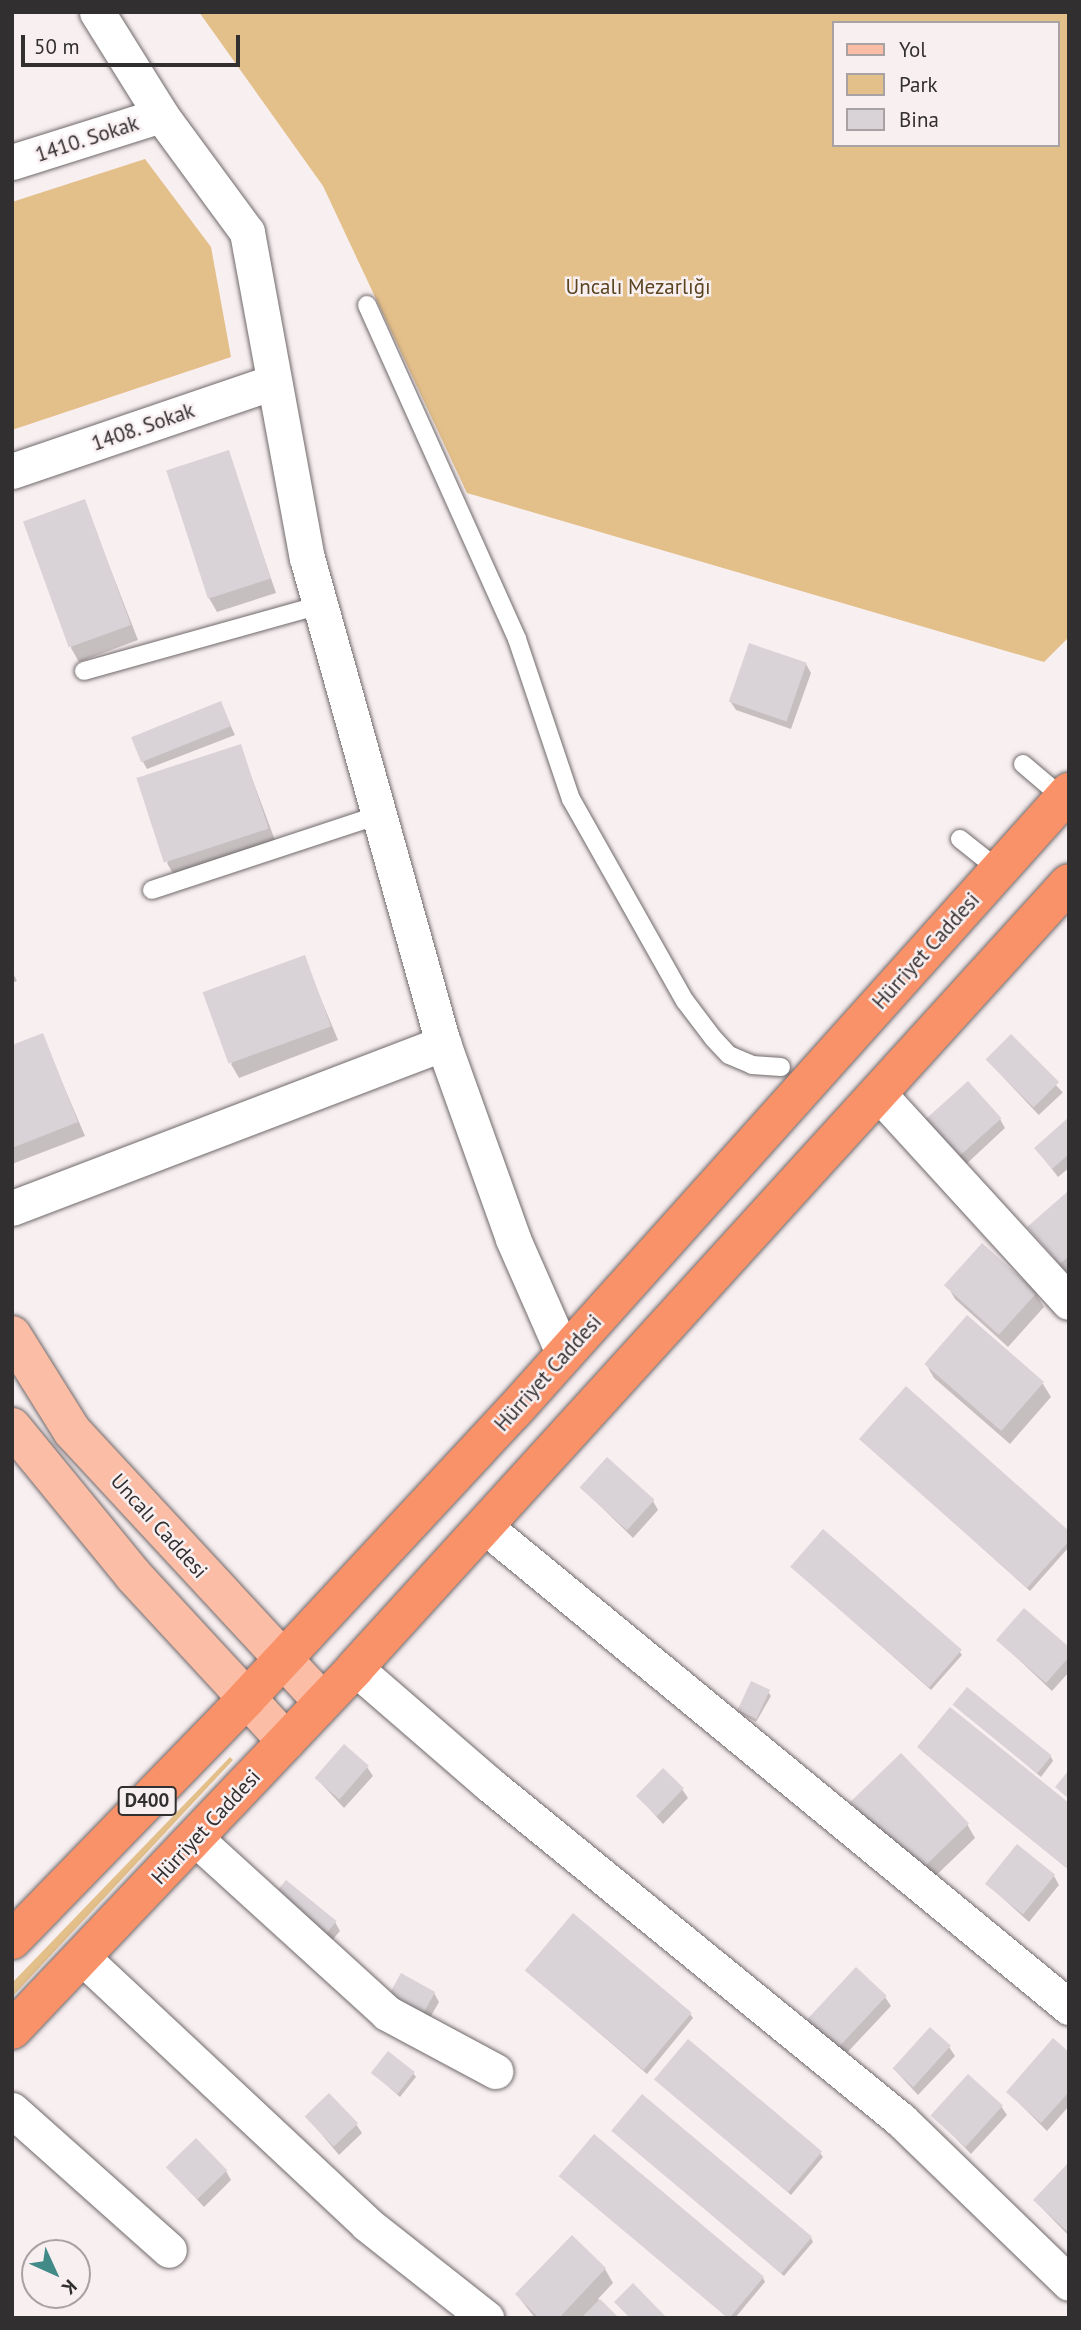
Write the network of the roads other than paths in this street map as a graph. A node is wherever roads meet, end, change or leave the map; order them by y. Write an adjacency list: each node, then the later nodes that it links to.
1 (97, 12): 2 (street)
2 (161, 115): 3 (street, 1410. Sokak); 5 (street)
3 (12, 162)
4 (366, 305): 17 (lane)
5 (274, 382): 6 (street, 1408. Sokak); 7 (street)
6 (12, 471)
7 (320, 606): 8 (lane); 11 (street)
8 (84, 671)
9 (1023, 764): 10 (lane)
10 (1066, 795): 13 (highway, Hürriyet Caddesi)
11 (379, 815): 15 (lane); 16 (street)
12 (960, 839): 13 (lane)
13 (999, 870): 22 (highway, Hürriyet Caddesi)
14 (1069, 883): 18 (highway, Hürriyet Caddesi)
15 (152, 890)
16 (443, 1043): 19 (street); 22 (street)
17 (781, 1067)
18 (878, 1093): 20 (street); 24 (highway, Hürriyet Caddesi)
19 (12, 1208)
20 (1069, 1302)
21 (12, 1335): 25 (main road, Uncalı Caddesi)
22 (564, 1355): 25 (highway, Hürriyet Caddesi)
23 (12, 1427): 27 (main road)
24 (483, 1525): 26 (highway, Hürriyet Caddesi); 33 (street)
25 (282, 1661): 27 (highway, Hürriyet Caddesi / D400); 28 (main road, Uncalı Caddesi)
26 (355, 1668): 28 (highway, Hürriyet Caddesi); 38 (street)
27 (246, 1699): 29 (main road); 31 (highway, Hürriyet Caddesi / D400)
28 (323, 1702): 29 (highway, Hürriyet Caddesi)
29 (286, 1741): 30 (highway, Hürriyet Caddesi)
30 (196, 1839): 32 (highway, Hürriyet Caddesi); 35 (street)
31 (12, 1940)
32 (83, 1958): 34 (highway, Hürriyet Caddesi); 39 (street)
33 (1069, 2007)
34 (12, 2030)
35 (495, 2071)
36 (12, 2110): 37 (street)
37 (169, 2250)
38 (1069, 2283)
39 (485, 2318)

